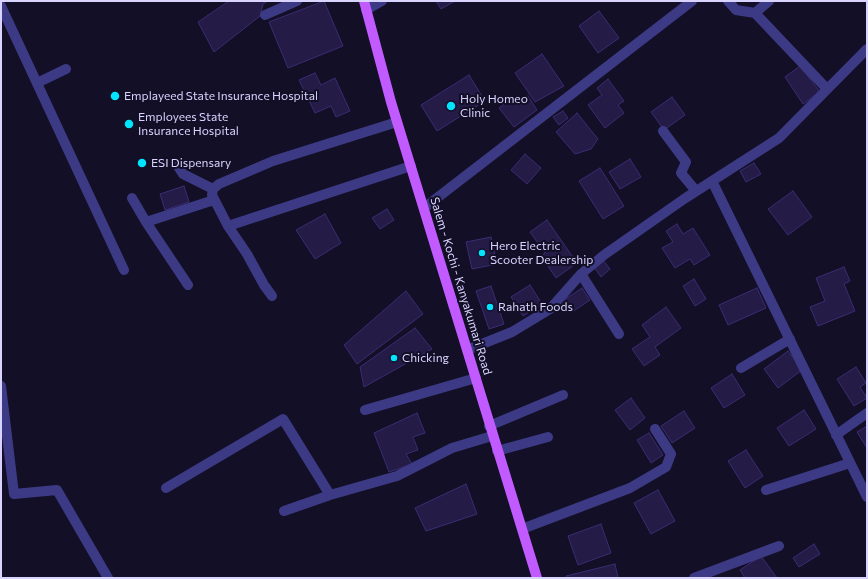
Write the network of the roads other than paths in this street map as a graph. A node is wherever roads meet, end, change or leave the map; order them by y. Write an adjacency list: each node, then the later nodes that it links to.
1 (297, 1): 9 (street)
2 (382, 1): 6 (street)
3 (692, 1): 22 (street)
4 (728, 1): 8 (street)
5 (769, 1): 8 (street)
6 (365, 5): 14 (main road, Salem - Kochi - Kanyakumari Road)
7 (1, 6): 12 (street)
8 (755, 13): 13 (street)
9 (265, 15)
10 (867, 49): 13 (street)
11 (66, 70): 12 (street)
12 (37, 83): 25 (street)
13 (826, 89): 18 (street)
14 (397, 122): 17 (main road, Salem - Kochi - Kanyakumari Road); 20 (street)
15 (663, 131): 19 (street)
16 (176, 163): 20 (street)
17 (411, 166): 22 (main road, Salem - Kochi - Kanyakumari Road); 24 (street)
18 (712, 181): 19 (street); 30 (street)
19 (696, 191): 26 (street)
20 (214, 194): 23 (street); 24 (street)
21 (132, 198): 23 (street)
22 (424, 208): 31 (main road, Salem - Kochi - Kanyakumari Road)
23 (146, 222): 27 (street)
24 (228, 226): 28 (street)
25 (124, 270)
26 (581, 274): 29 (street); 31 (street)
27 (188, 285)
28 (272, 296)
29 (619, 334)
30 (790, 339): 32 (street); 40 (street)
31 (467, 350): 33 (main road, Salem - Kochi - Kanyakumari Road)
32 (741, 368)
33 (476, 378): 36 (street); 39 (main road, Salem - Kochi - Kanyakumari Road)
34 (1, 386): 51 (street)
35 (563, 395): 39 (street)
36 (365, 410)
37 (867, 414): 40 (street)
38 (655, 430): 49 (street)
39 (491, 431): 42 (main road, Salem - Kochi - Kanyakumari Road); 46 (street)
40 (836, 435): 43 (street)
41 (548, 437): 42 (street)
42 (497, 451): 49 (main road, Salem - Kochi - Kanyakumari Road)
43 (850, 463): 45 (street); 47 (street)
44 (166, 488): 46 (street)
45 (766, 490)
46 (330, 495): 48 (street)
47 (867, 497)
48 (284, 511)
49 (522, 529): 52 (main road, Salem - Kochi - Kanyakumari Road)
50 (779, 546): 53 (street)
51 (108, 578)
52 (537, 578)
53 (694, 578)

